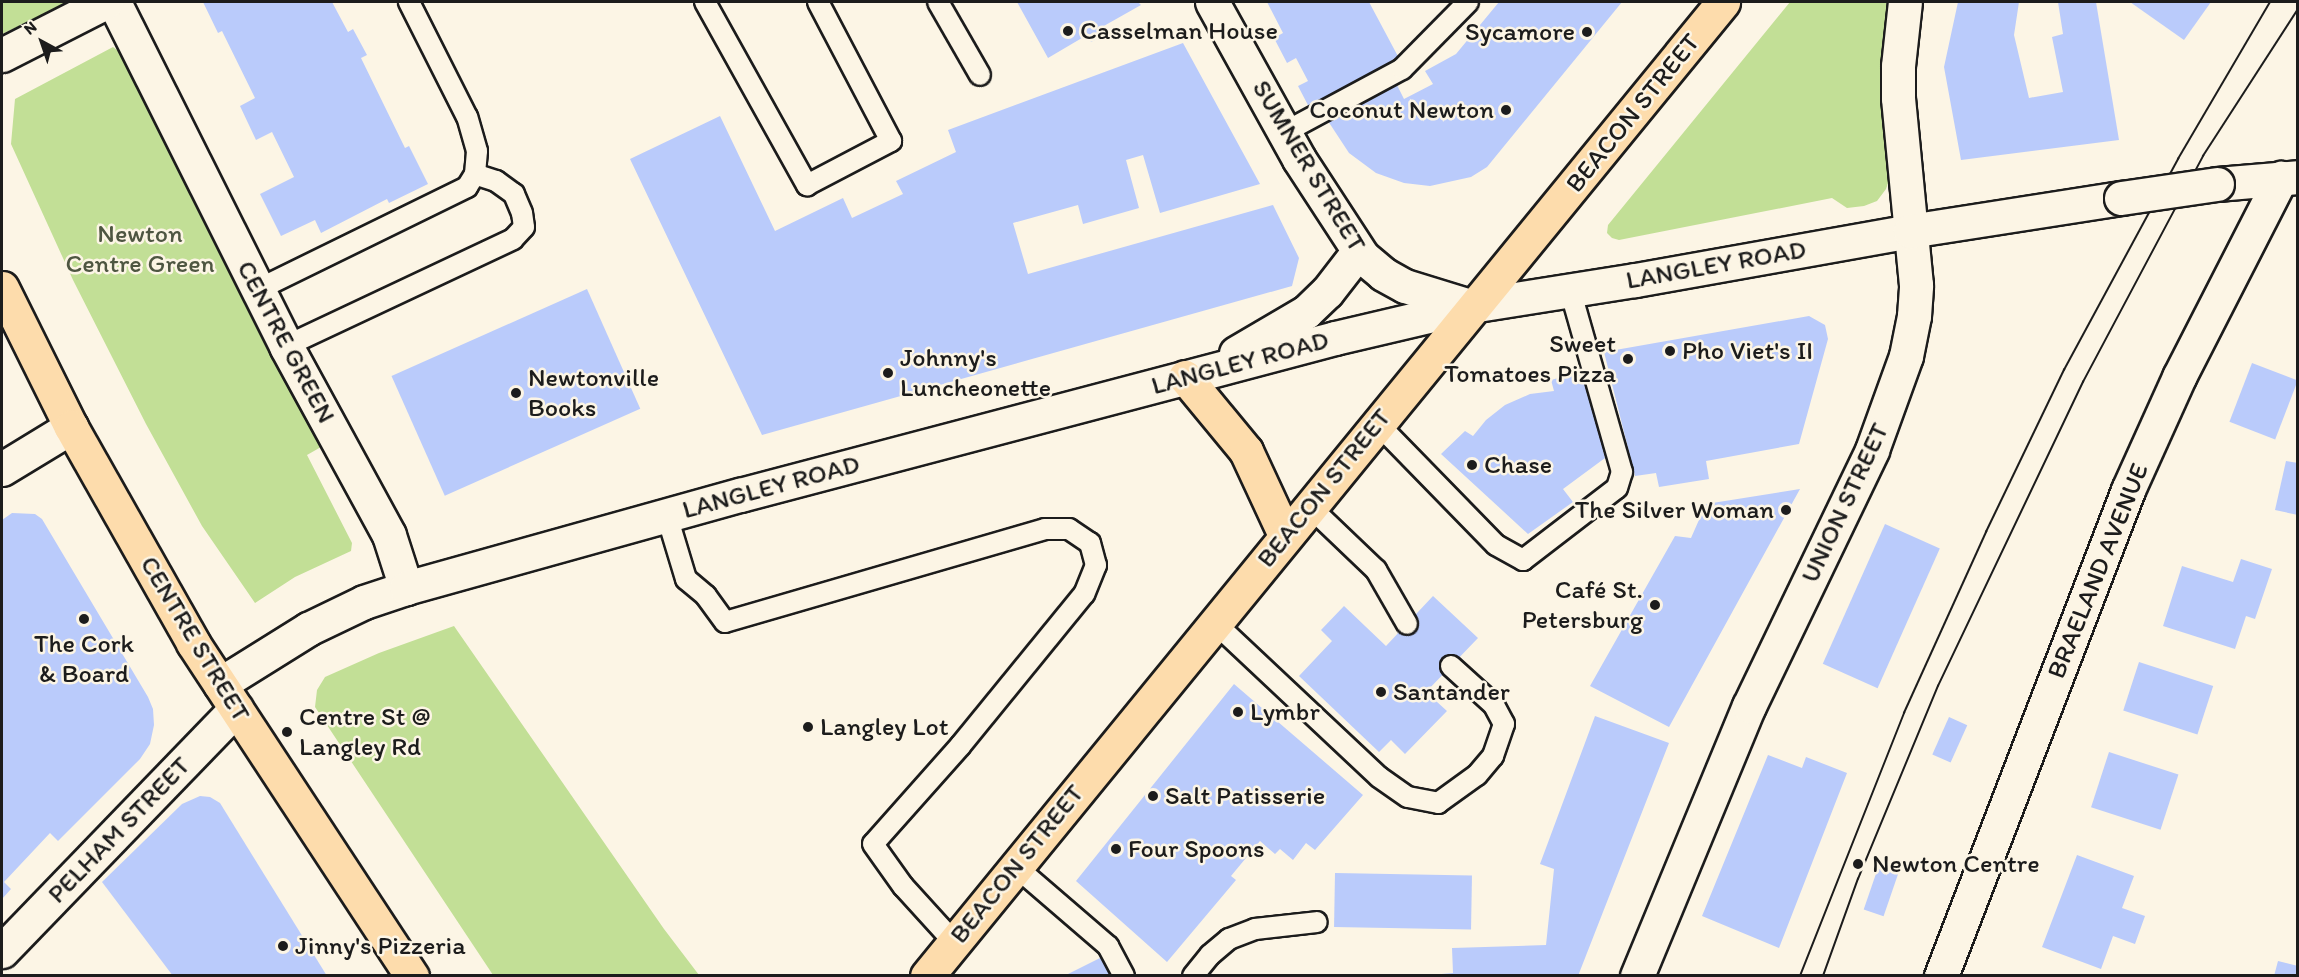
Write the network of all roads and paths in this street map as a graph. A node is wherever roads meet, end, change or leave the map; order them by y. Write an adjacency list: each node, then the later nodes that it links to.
1 (106, 2): 11 (street)
2 (114, 2): 19 (street, CENTRE GREEN)
3 (409, 2): 14 (lane)
4 (705, 2): 5 (lane)
5 (818, 2)
6 (938, 2): 12 (lane)
7 (1212, 2): 13 (street, SUMNER STREET)
8 (1468, 2): 13 (lane)
9 (1723, 2): 21 (main road, BEACON STREET)
10 (1905, 2): 16 (street, UNION STREET)
11 (2, 55)
12 (980, 75)
13 (1285, 132): 17 (street, SUMNER STREET)
14 (475, 174): 19 (lane); 22 (lane)
15 (2289, 178): 16 (street, LANGLEY ROAD, bridge); 44 (street, BRAELAND AVENUE)
16 (1910, 231): 20 (street, LANGLEY ROAD); 43 (street, UNION STREET)
17 (1358, 252): 21 (street, SUMNER STREET); 23 (street)
18 (2, 288): 25 (main road, CENTRE STREET)
19 (257, 290): 22 (street, CENTRE GREEN)
20 (1570, 290): 21 (street, LANGLEY ROAD); 24 (lane)
21 (1472, 306): 23 (street, LANGLEY ROAD); 24 (main road, BEACON STREET)
22 (286, 346): 30 (street, CENTRE GREEN)
23 (1193, 375): 28 (street, LANGLEY ROAD); 29 (main road)
24 (1377, 423): 27 (main road, BEACON STREET)
25 (71, 428): 26 (street); 34 (main road, CENTRE STREET)
26 (2, 469)
27 (1309, 506): 29 (main road, BEACON STREET); 32 (lane)
28 (667, 516): 30 (street, LANGLEY ROAD); 37 (lane)
29 (1285, 535): 31 (main road, BEACON STREET)
30 (406, 588): 34 (street, LANGLEY ROAD)
31 (1214, 622): 33 (lane); 35 (main road, BEACON STREET)
32 (1407, 624)
33 (1451, 666)
34 (228, 697): 38 (street, PELHAM STREET); 39 (main road, CENTRE STREET)
35 (1015, 866): 37 (main road, BEACON STREET); 41 (lane)
36 (1317, 922): 42 (lane)
37 (954, 942): 40 (main road, BEACON STREET)
38 (2, 951)
39 (412, 975)
40 (927, 975)
41 (1124, 975)
42 (1193, 975)
43 (1637, 975)
44 (1941, 975)

